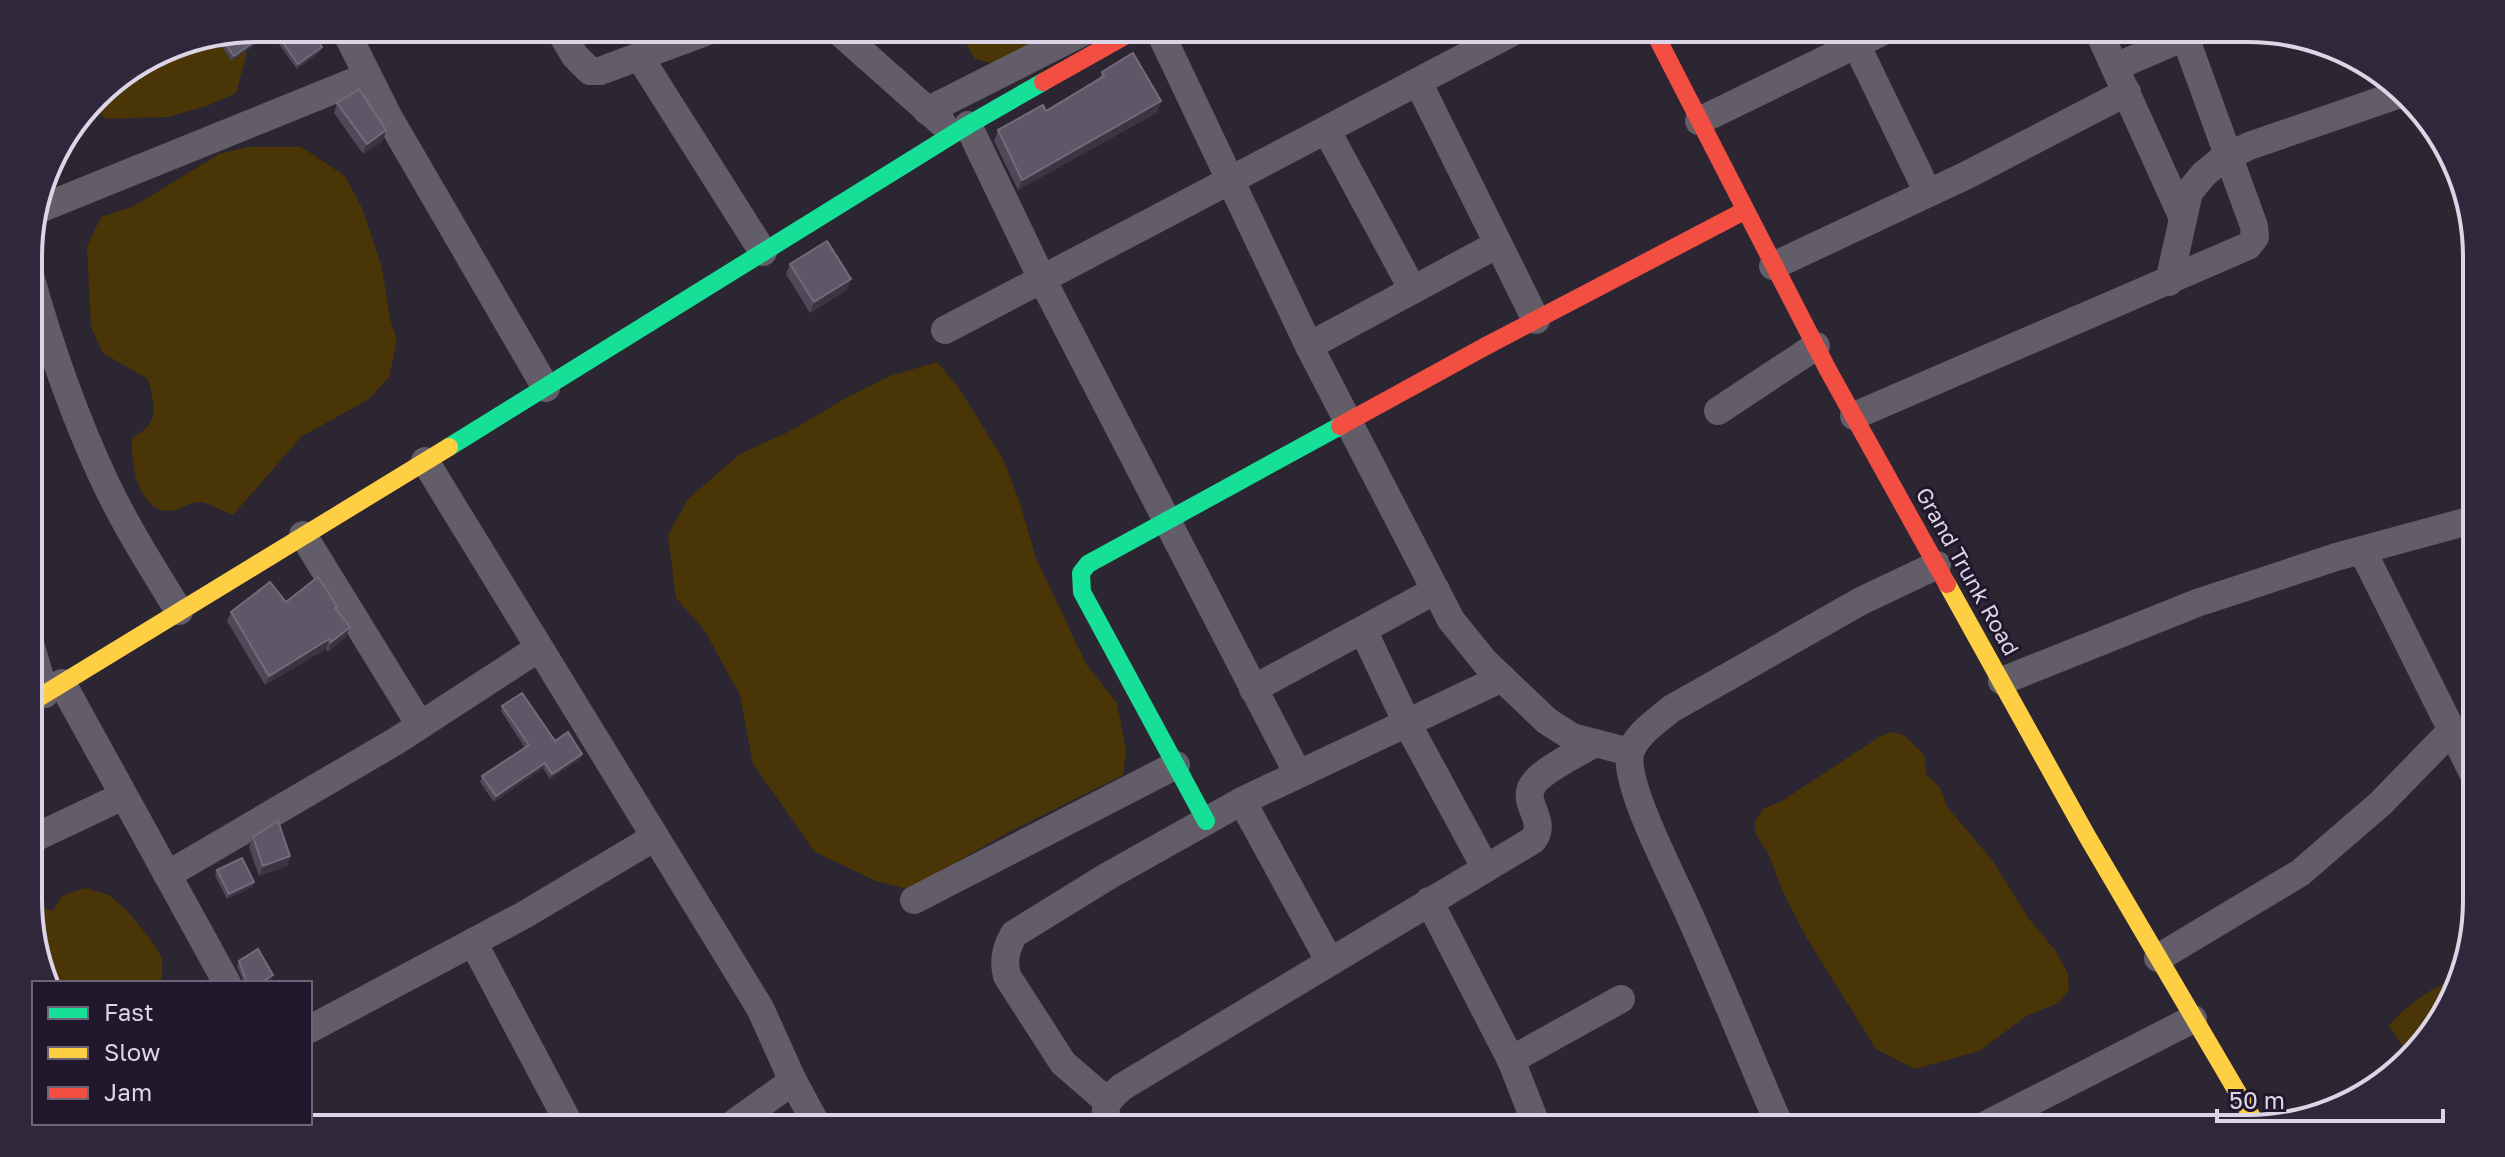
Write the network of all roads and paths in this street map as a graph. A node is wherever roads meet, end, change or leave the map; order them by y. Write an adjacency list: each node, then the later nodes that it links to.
1 (351, 42): 16 (street)
2 (566, 42): 15 (street)
3 (678, 42): 15 (street)
4 (851, 42): 21 (street)
5 (1069, 42): 21 (street)
6 (1110, 42): 21 (street)
7 (1164, 42): 24 (street)
8 (1494, 42): 18 (street)
9 (1659, 42): 20 (street, Grand Trunk Road)
10 (1850, 42): 20 (street)
11 (1861, 42): 25 (street)
12 (2103, 42): 17 (street)
13 (2180, 42): 17 (street)
14 (2199, 42): 23 (street)
15 (639, 56): 30 (street)
16 (368, 76): 26 (street); 40 (street)
17 (2121, 80): 25 (street); 28 (street)
18 (1418, 82): 22 (street); 29 (street)
19 (2391, 97): 23 (street)
20 (1699, 121): 27 (street, Grand Trunk Road)
21 (945, 122): 30 (street); 32 (street)
22 (1327, 131): 24 (street); 34 (street)
23 (2230, 155): 28 (street); 33 (street)
24 (1229, 183): 32 (street); 38 (street)
25 (1928, 193): 31 (street)
26 (48, 205)
27 (1744, 211): 31 (street, Grand Trunk Road); 36 (street)
28 (2182, 216): 33 (street)
29 (1498, 244): 34 (street); 36 (street)
30 (763, 252): 40 (street)
31 (1773, 266): 39 (street, Grand Trunk Road)
32 (1042, 279): 37 (street); 45 (street)
33 (2169, 282): 42 (street)
34 (1413, 290): 38 (street)
35 (42, 320): 51 (street)
36 (1536, 320): 43 (street)
37 (945, 330)
38 (1309, 346): 43 (street)
39 (1816, 346): 41 (street); 42 (street, Grand Trunk Road)
40 (546, 388): 44 (street)
41 (1718, 411)
42 (1854, 416): 49 (street, Grand Trunk Road)
43 (1350, 420): 45 (street); 50 (street)
44 (425, 461): 47 (street); 53 (street)
45 (1167, 523): 56 (street); 64 (street)
46 (2463, 523): 48 (street)
47 (303, 535): 51 (street); 59 (street)
48 (2362, 550): 55 (street); 60 (street)
49 (1937, 565): 55 (street, Grand Trunk Road); 62 (street)
50 (1436, 590): 52 (street); 54 (street)
51 (179, 611): 57 (street)
52 (1363, 630): 56 (street); 58 (street)
53 (539, 648): 59 (street); 70 (street)
54 (1502, 678): 58 (street); 61 (street)
55 (2002, 681): 76 (street, Grand Trunk Road)
56 (1253, 689): 65 (street)
57 (46, 693): 66 (street)
58 (1407, 723): 65 (street); 71 (street)
59 (420, 725): 72 (street)
60 (2452, 730): 63 (street); 76 (street)
61 (1595, 743): 62 (street); 71 (street)
62 (1630, 752): 90 (street)
63 (2463, 752)
64 (1176, 765): 68 (street); 73 (street)
65 (1298, 774): 67 (street)
66 (123, 796): 69 (street); 72 (street)
67 (1242, 801): 68 (street); 77 (street)
68 (1206, 821): 84 (street)
69 (42, 834)
70 (655, 837): 75 (street); 83 (street)
71 (1485, 867): 74 (street)
72 (167, 875): 78 (street)
73 (914, 900)
74 (1429, 901): 77 (street); 82 (street)
75 (473, 942): 81 (street); 85 (street)
76 (2158, 958): 80 (street, Grand Trunk Road)
77 (1330, 962): 84 (street)
78 (226, 981)
79 (1621, 999): 82 (street)
80 (2193, 1019): 91 (street); 92 (street, Grand Trunk Road)
81 (312, 1028)
82 (1511, 1060): 89 (street)
83 (793, 1081): 86 (street); 87 (street)
84 (1107, 1101): 88 (street)
85 (565, 1115)
86 (746, 1115)
87 (811, 1115)
88 (1105, 1115)
89 (1533, 1115)
90 (1775, 1115)
91 (2008, 1115)
92 (2251, 1115)

